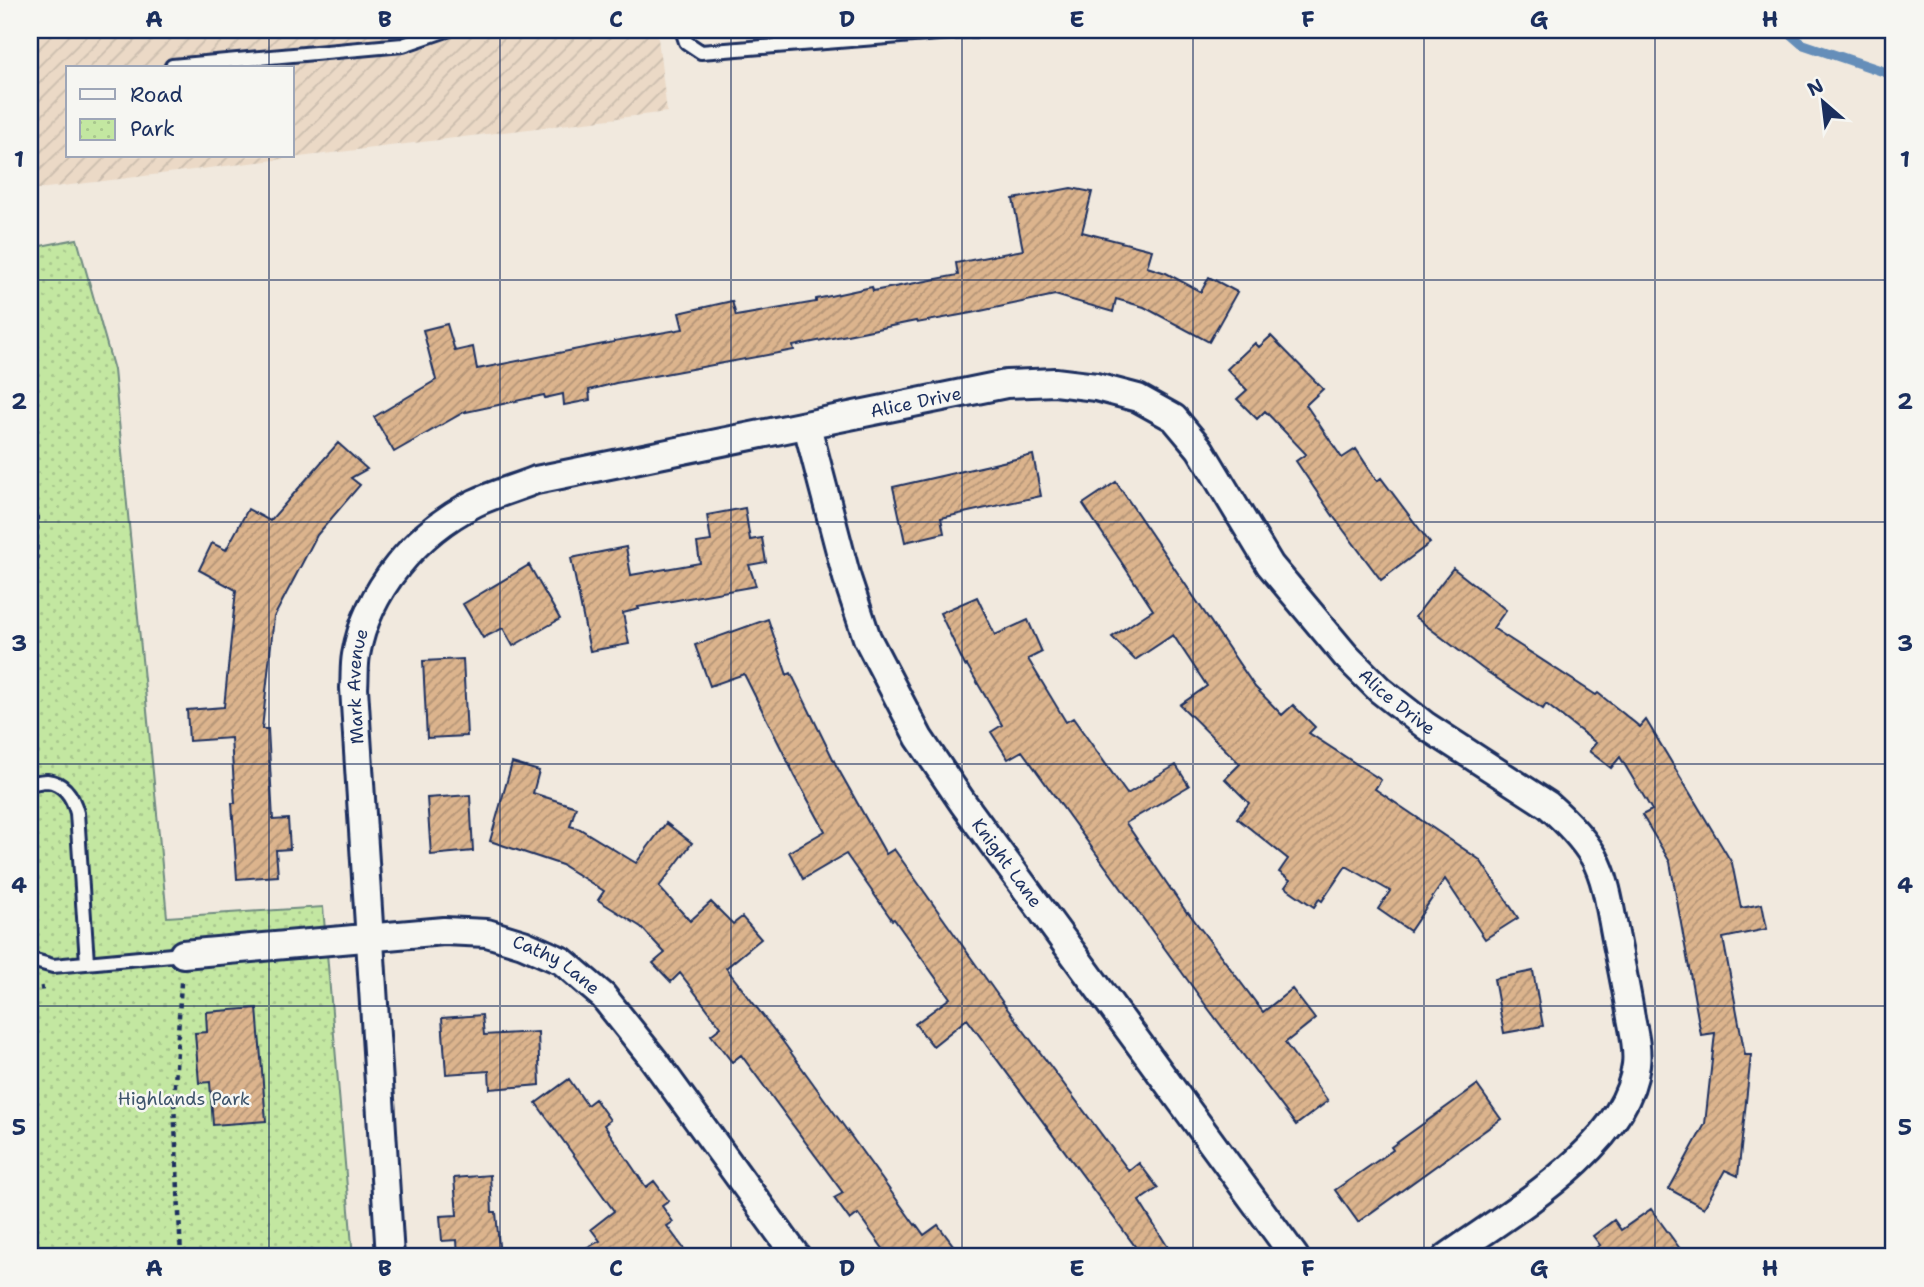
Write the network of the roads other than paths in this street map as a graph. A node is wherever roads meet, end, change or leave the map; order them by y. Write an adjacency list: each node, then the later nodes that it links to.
1 (447, 30): 5 (lane)
2 (682, 30): 4 (lane)
3 (976, 30): 4 (lane)
4 (910, 32)
5 (172, 66)
6 (807, 426): 8 (street, Mark Avenue); 14 (street, Knight Lane); 15 (street, Alice Drive)
7 (30, 783): 10 (lane)
8 (368, 938): 11 (street, Cathy Lane); 12 (street, Mark Avenue); 13 (street, Cathy Lane)
9 (30, 957): 10 (lane)
10 (88, 962): 11 (lane)
11 (182, 965)
12 (390, 1257)
13 (797, 1257)
14 (1295, 1257)
15 (1447, 1257)

